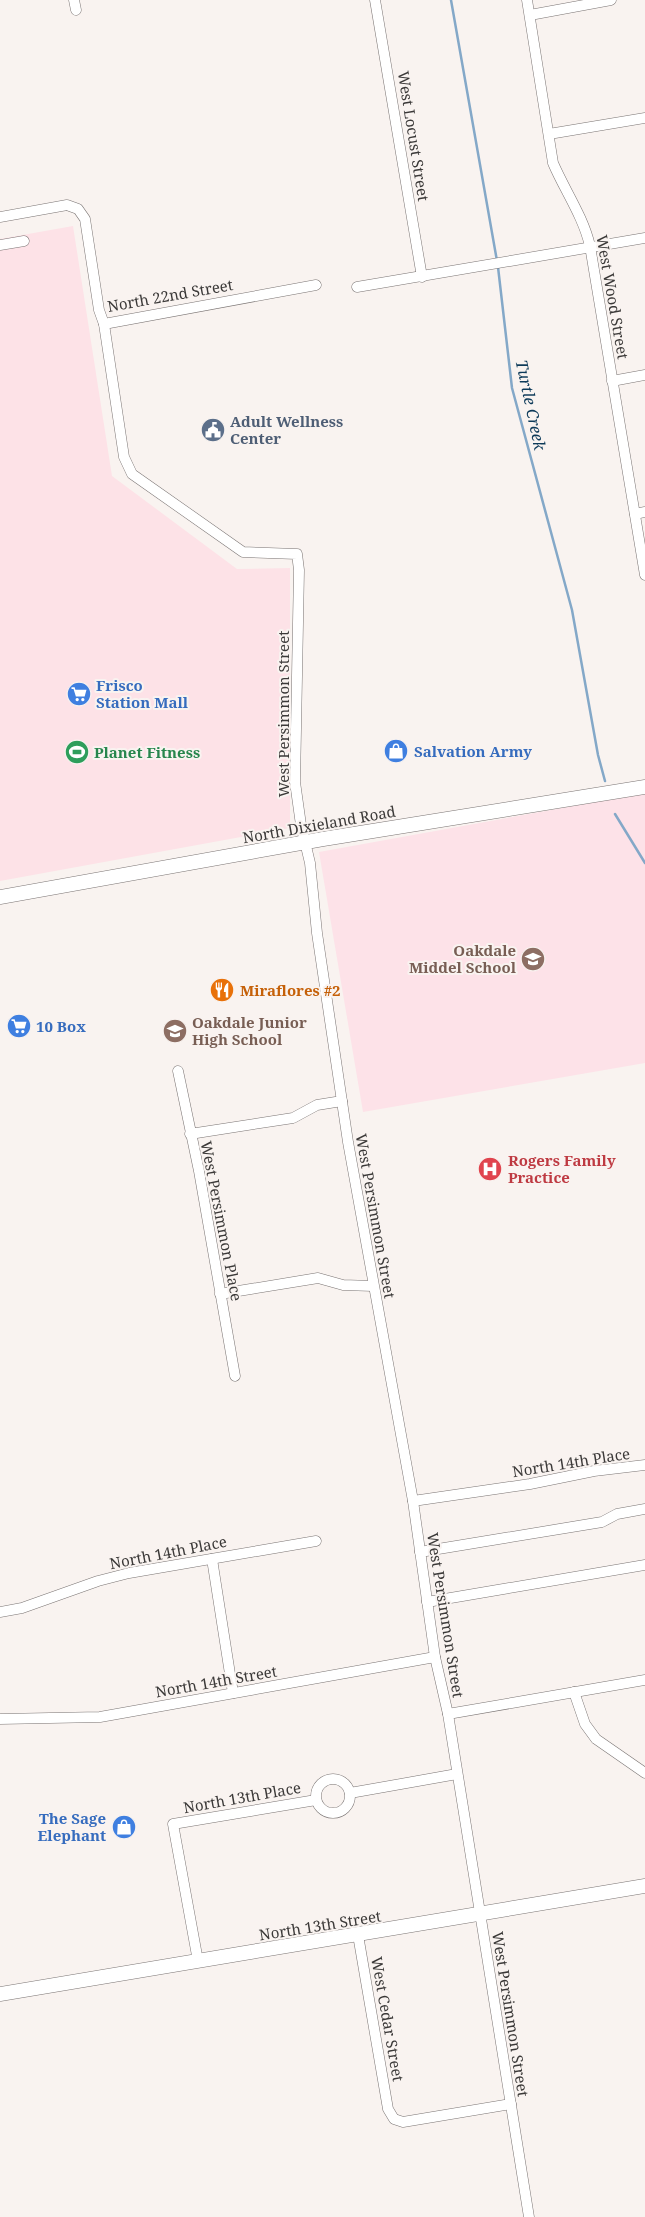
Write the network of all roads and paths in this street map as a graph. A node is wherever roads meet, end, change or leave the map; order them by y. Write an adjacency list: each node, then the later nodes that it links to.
1 (375, 0): 12 (street, West Locust Street)
2 (527, 0): 4 (street, West Wood Street)
3 (611, 0): 4 (street)
4 (530, 14): 6 (street, West Wood Street)
5 (645, 118): 6 (street)
6 (549, 134): 11 (street, West Wood Street)
7 (0, 218): 15 (street, North 22nd Street)
8 (645, 238): 11 (street)
9 (24, 241): 10 (street)
10 (0, 245)
11 (590, 246): 12 (street); 17 (street, West Wood Street)
12 (422, 277): 14 (street)
13 (316, 285): 15 (street, North 22nd Street)
14 (357, 287)
15 (104, 324): 21 (street, West Persimmon Street)
16 (645, 375): 17 (street)
17 (612, 381): 18 (street, West Wood Street)
18 (640, 513): 19 (street, West Wood Street)
19 (645, 575)
20 (645, 787): 21 (main road, North Dixieland Road)
21 (304, 842): 22 (main road, North Dixieland Road); 24 (street, West Persimmon Street)
22 (0, 897)
23 (178, 1071): 25 (street, West Persimmon Place)
24 (342, 1101): 25 (street); 26 (street, West Persimmon Street)
25 (190, 1134): 27 (street, West Persimmon Place)
26 (373, 1286): 27 (street); 30 (street, West Persimmon Street)
27 (220, 1294): 28 (street, West Persimmon Place)
28 (235, 1376)
29 (645, 1465): 30 (street, North 14th Place)
30 (413, 1501): 33 (street, West Persimmon Street)
31 (645, 1509): 33 (street)
32 (316, 1541): 34 (street, North 14th Place)
33 (420, 1552): 36 (street, West Persimmon Street)
34 (212, 1559): 37 (street, North 14th Place); 41 (street)
35 (645, 1565): 36 (street)
36 (427, 1602): 38 (street, West Persimmon Street)
37 (0, 1612)
38 (435, 1657): 41 (street, North 14th Street); 42 (street, West Persimmon Street)
39 (645, 1680): 40 (street)
40 (574, 1692): 42 (street); 44 (street)
41 (234, 1693): 43 (street, North 14th Street)
42 (448, 1714): 45 (street, West Persimmon Street)
43 (0, 1719)
44 (645, 1773)
45 (458, 1774): 46 (street); 49 (street, West Persimmon Street)
46 (350, 1793): 47 (street, North 13th Place); 47 (street, North 13th Place)
47 (316, 1800): 51 (street, North 13th Place)
48 (645, 1886): 49 (main road, North 13th Street)
49 (480, 1914): 50 (main road, North 13th Street); 53 (street, West Persimmon Street)
50 (358, 1935): 51 (main road, North 13th Street); 53 (street, West Cedar Street)
51 (198, 1961): 52 (main road, North 13th Street)
52 (0, 1994)
53 (511, 2104): 54 (street, West Persimmon Street)
54 (529, 2217)

